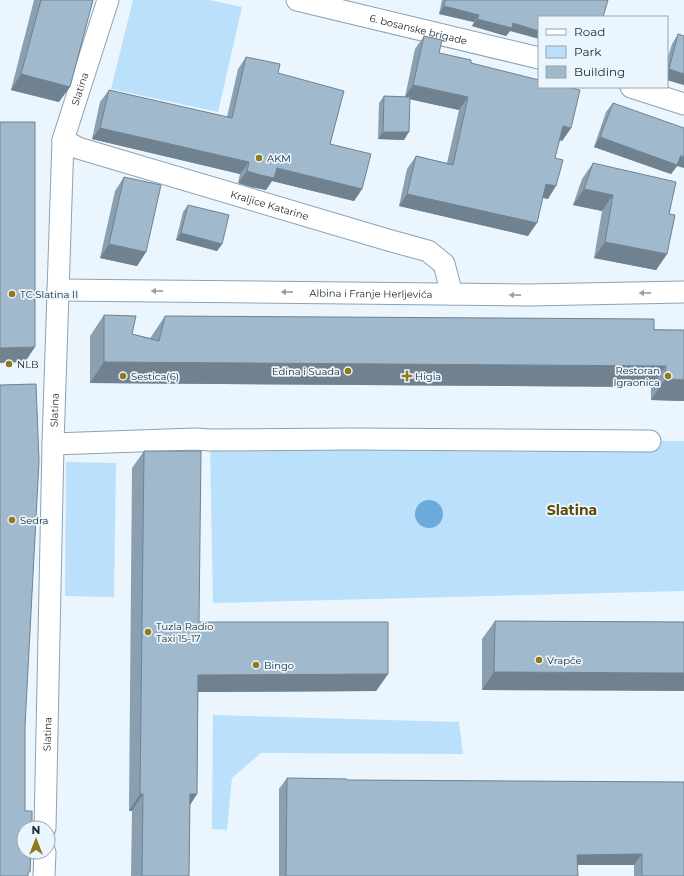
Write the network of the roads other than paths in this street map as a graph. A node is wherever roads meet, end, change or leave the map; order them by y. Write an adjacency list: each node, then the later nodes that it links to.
1 (108, 0): 6 (street, Slatina)
2 (297, 0): 3 (street, 6. bosanske brigade)
3 (538, 58)
4 (634, 88): 5 (street)
5 (684, 104)
6 (63, 140): 7 (street, Slatina); 9 (street, Kraljice Katarine)
7 (58, 290): 9 (street, Albina i Franje Herljevića, one-way to 7); 11 (street, Slatina)
8 (684, 292): 9 (street, Albina i Franje Herljevića, one-way to 9)
9 (452, 294)
10 (650, 441): 11 (street)
11 (53, 444): 12 (street, Slatina)
12 (45, 820)
13 (45, 860): 14 (street)
14 (44, 876)

